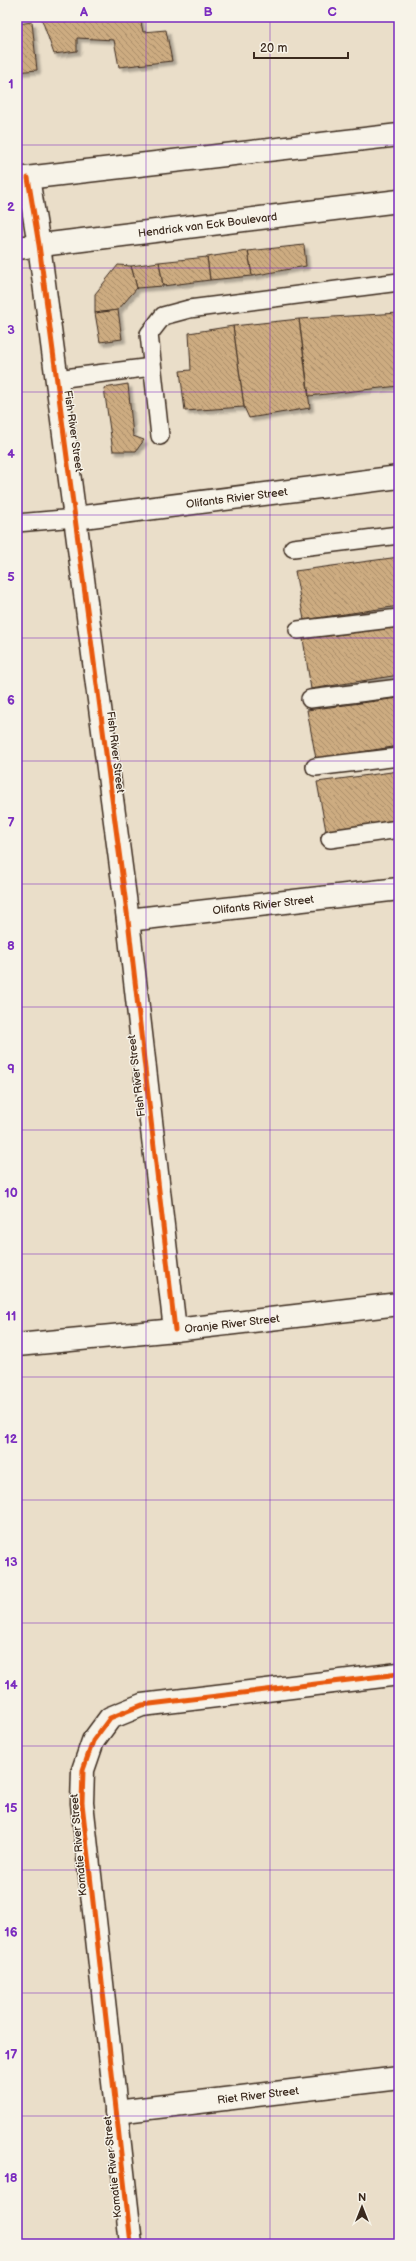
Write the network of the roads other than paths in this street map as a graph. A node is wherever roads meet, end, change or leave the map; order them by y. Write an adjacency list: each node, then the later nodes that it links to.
1 (399, 135): 2 (street)
2 (22, 179): 4 (street, Fish River Street)
3 (399, 201): 4 (street, Hendrick van Eck Boulevard)
4 (39, 245): 5 (street, Hendrick van Eck Boulevard); 8 (street, Fish River Street)
5 (17, 248)
6 (399, 282): 7 (lane)
7 (152, 367): 8 (lane); 9 (lane)
8 (57, 379): 11 (street, Fish River Street)
9 (160, 436)
10 (399, 477): 11 (street, Olifants Rivier Street)
11 (75, 518): 12 (lane); 24 (street, Fish River Street)
12 (17, 524)
13 (399, 535): 14 (lane)
14 (293, 548)
15 (399, 618): 16 (lane)
16 (298, 630)
17 (399, 688): 18 (lane)
18 (310, 699)
19 (399, 757): 20 (lane)
20 (315, 767)
21 (399, 829): 22 (lane)
22 (330, 839)
23 (399, 889): 24 (street, Olifants Rivier Street)
24 (128, 920): 26 (street, Fish River Street)
25 (399, 1304): 26 (street, Oranje River Street)
26 (175, 1330): 27 (street, Oranje River Street)
27 (17, 1345)
28 (399, 1674): 30 (street, Komatie River Street)
29 (399, 2078): 30 (street, Riet River Street)
30 (116, 2112): 31 (street, Komatie River Street)
31 (131, 2244)

